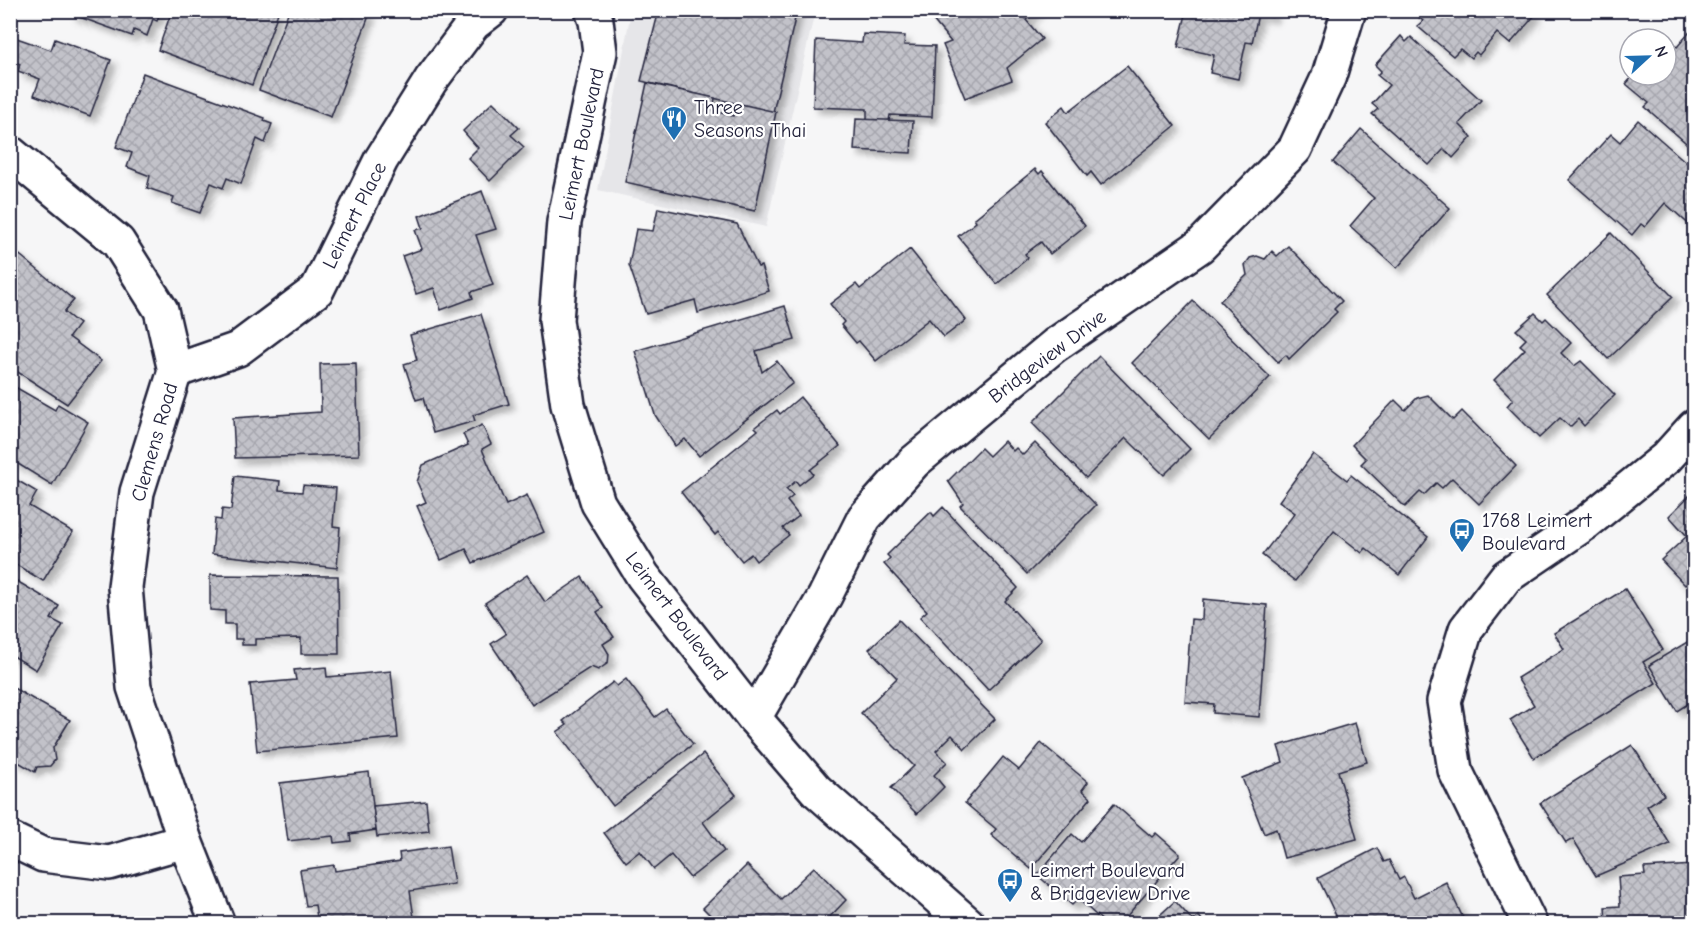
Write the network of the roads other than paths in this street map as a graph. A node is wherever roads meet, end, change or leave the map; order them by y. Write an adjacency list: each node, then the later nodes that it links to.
1 (491, 10): 5 (street, Leimert Place)
2 (592, 10): 7 (street, Leimert Boulevard)
3 (1349, 10): 7 (street, Bridgeview Drive)
4 (10, 153): 5 (street, Clemens Road)
5 (175, 371): 9 (street, Clemens Road)
6 (1695, 427): 12 (street)
7 (754, 718): 11 (street, Leimert Boulevard)
8 (10, 839): 9 (street)
9 (185, 841): 10 (street, Clemens Road)
10 (218, 924)
11 (968, 924)
12 (1530, 924)

